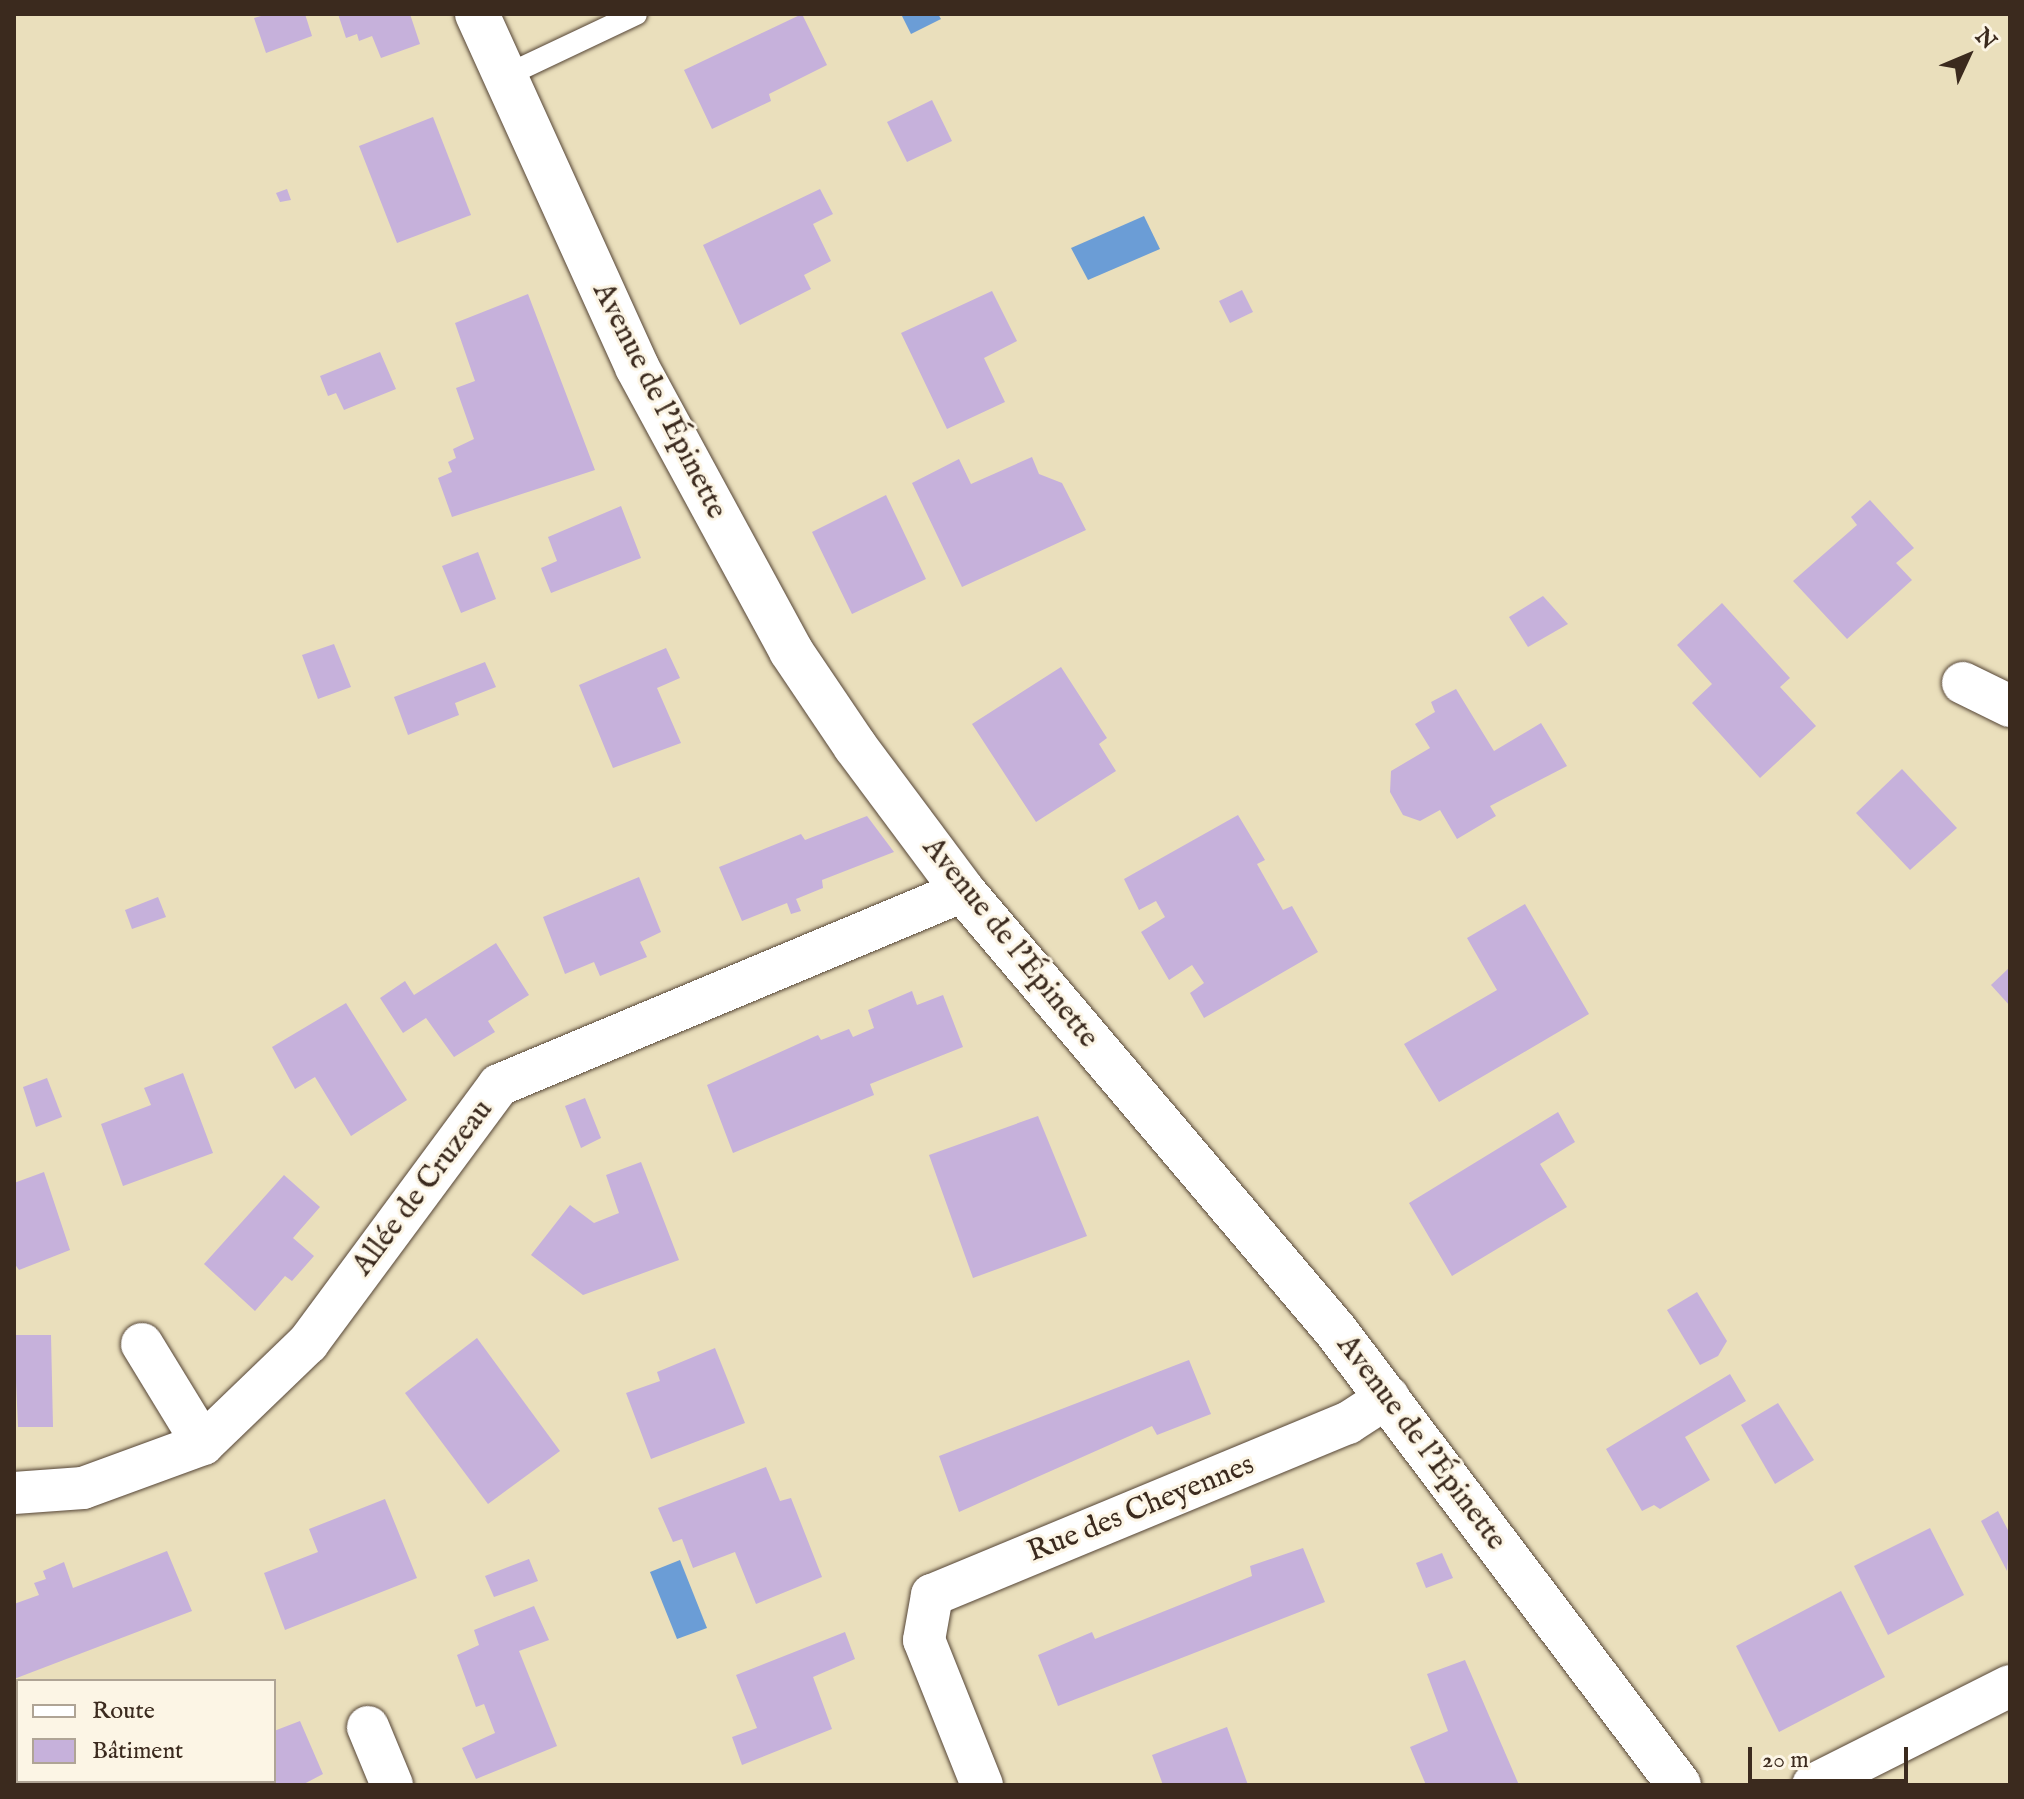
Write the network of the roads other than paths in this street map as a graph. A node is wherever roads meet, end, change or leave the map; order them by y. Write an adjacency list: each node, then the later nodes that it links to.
1 (477, 14): 3 (street, Avenue de l'Épinette)
2 (636, 14): 3 (lane)
3 (503, 77): 6 (street, Avenue de l'Épinette)
4 (1963, 683): 5 (street)
5 (2010, 706)
6 (963, 891): 8 (street, Avenue de l'Épinette); 9 (street, Allée de Cruzeau)
7 (142, 1344): 9 (street)
8 (1388, 1397): 14 (street, Rue des Cheyennes); 15 (street, Avenue de l'Épinette)
9 (203, 1444): 10 (street, Allée de Cruzeau)
10 (14, 1493)
11 (2010, 1686): 16 (street)
12 (368, 1727): 13 (street)
13 (392, 1785)
14 (982, 1785)
15 (1679, 1785)
16 (1813, 1785)

